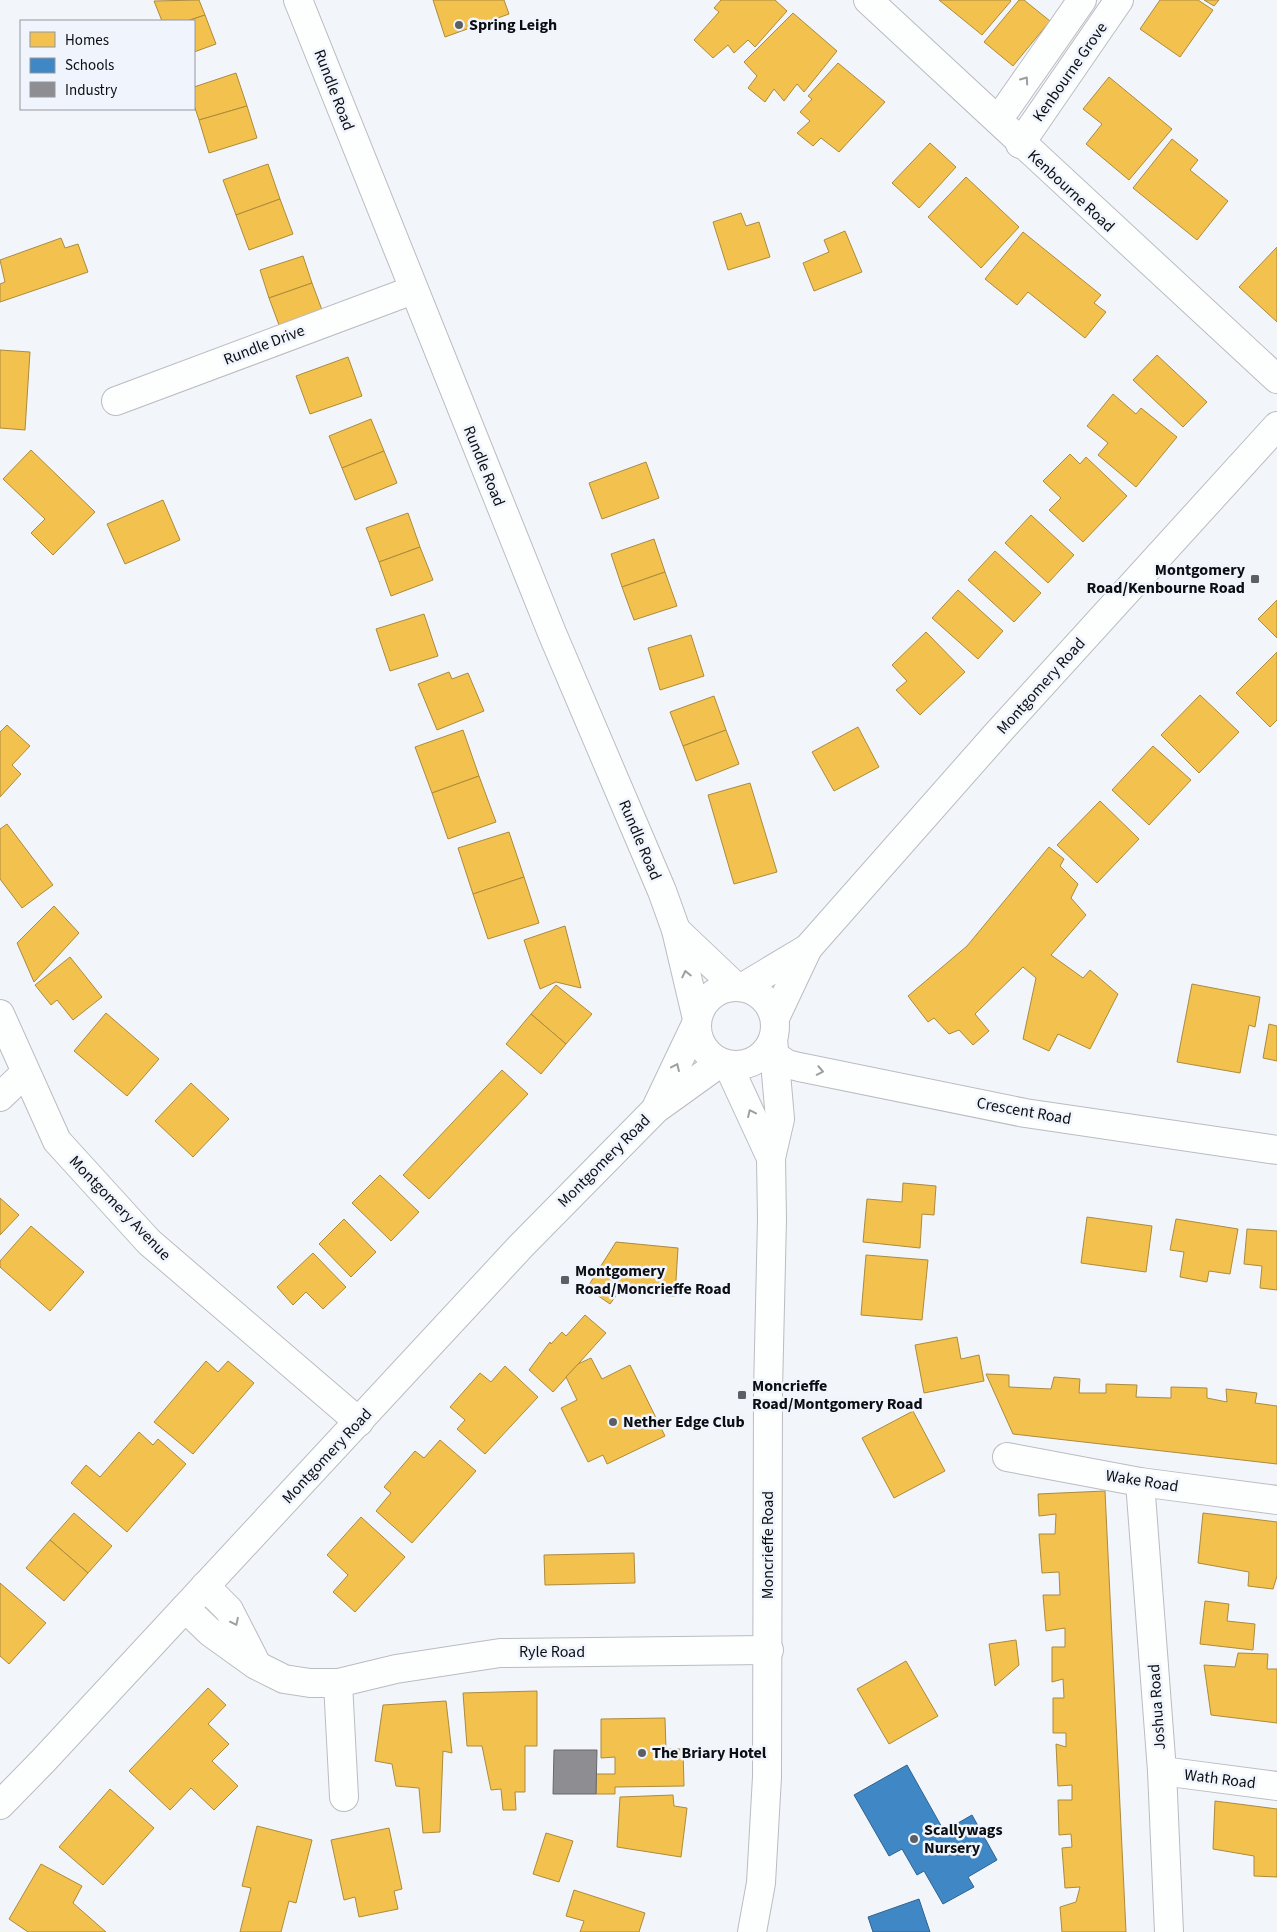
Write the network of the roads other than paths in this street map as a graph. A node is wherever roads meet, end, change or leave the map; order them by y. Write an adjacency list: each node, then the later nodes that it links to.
1 (298, 0): 7 (street, Rundle Road)
2 (868, 0): 5 (street, Kenbourne Road)
3 (1082, 0): 5 (street, Kenbourne Grove, one-way to 3)
4 (1120, 0): 6 (street, Kenbourne Grove)
5 (998, 120): 6 (street, Kenbourne Road)
6 (1020, 144): 8 (street, Kenbourne Road)
7 (413, 290): 9 (street, Rundle Drive); 11 (street, Rundle Road)
8 (1277, 379)
9 (116, 401)
10 (1277, 426): 12 (street, Montgomery Road)
11 (676, 930): 13 (street, Rundle Road); 15 (street, Rundle Road, one-way to 11)
12 (808, 948): 13 (street, Montgomery Road); 16 (street, Montgomery Road)
13 (739, 987): 15 (street); 16 (street)
14 (0, 1014): 18 (street, Montgomery Avenue)
15 (696, 1021): 17 (street); 20 (street, Montgomery Road, one-way to 15)
16 (774, 1038): 17 (street); 21 (street, Crescent Road, one-way to 21); 22 (street, Moncrieffe Road)
17 (724, 1064): 20 (street, Montgomery Road); 22 (street, Moncrieffe Road, one-way to 17)
18 (25, 1073): 19 (street); 23 (street, Montgomery Avenue)
19 (0, 1097)
20 (656, 1109): 23 (street, Montgomery Road)
21 (1277, 1150)
22 (771, 1158): 29 (street, Moncrieffe Road)
23 (359, 1422): 27 (street, Montgomery Road)
24 (1007, 1457): 25 (street, Wake Road)
25 (1140, 1482): 26 (street, Wake Road); 32 (street, Joshua Road)
26 (1277, 1500)
27 (205, 1586): 28 (street, Montgomery Road); 30 (street, one-way to 30)
28 (185, 1608): 30 (street, Ryle Road); 35 (street, Montgomery Road)
29 (769, 1650): 31 (street, Ryle Road); 36 (street, Moncrieffe Road)
30 (256, 1665): 31 (street, Ryle Road)
31 (338, 1683): 34 (street)
32 (1162, 1771): 33 (street, Wath Road); 37 (street, Joshua Road)
33 (1277, 1786)
34 (344, 1797)
35 (0, 1805)
36 (752, 1932)
37 (1169, 1932)

